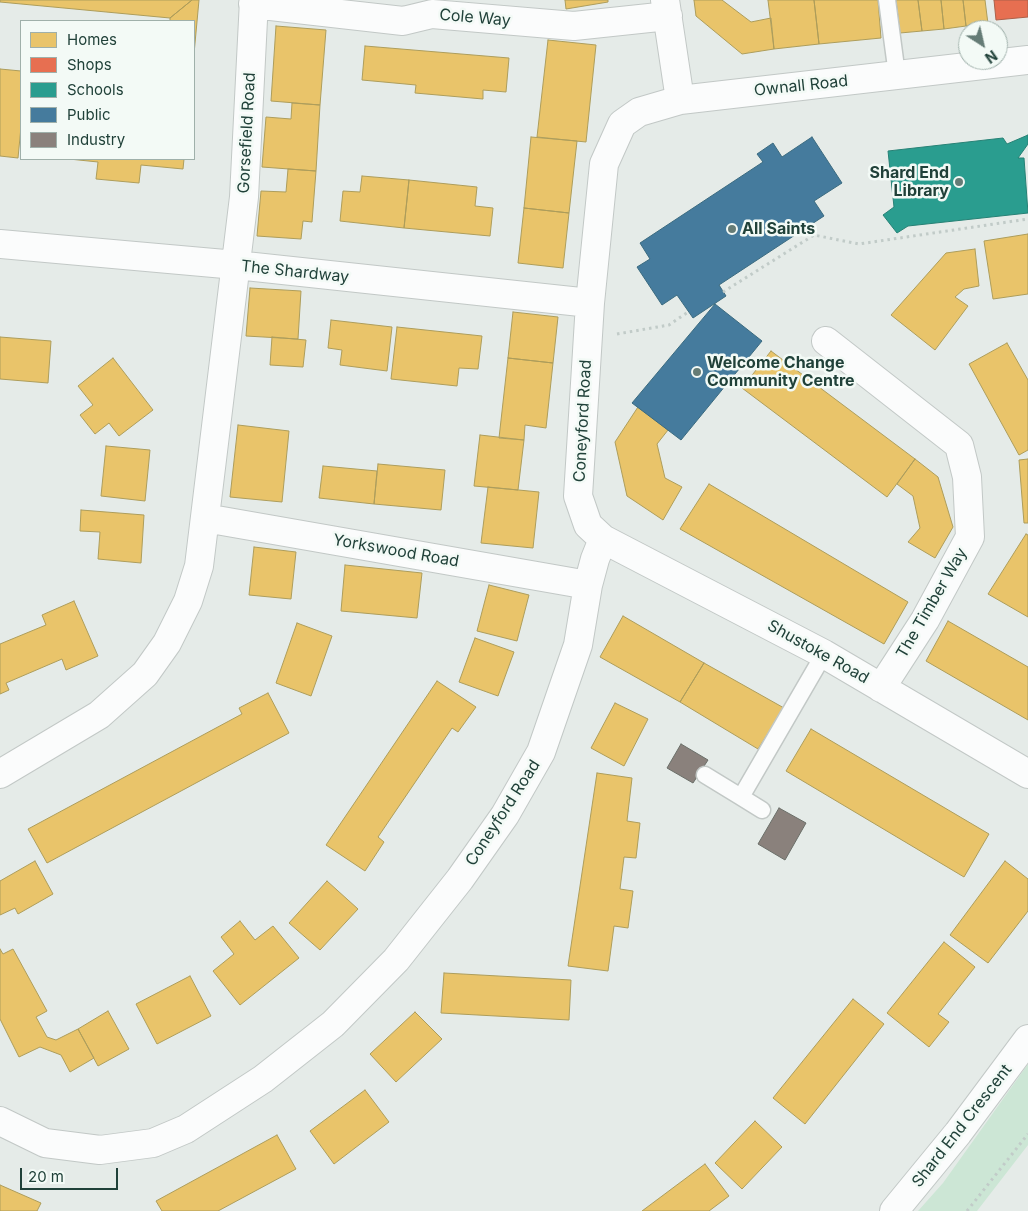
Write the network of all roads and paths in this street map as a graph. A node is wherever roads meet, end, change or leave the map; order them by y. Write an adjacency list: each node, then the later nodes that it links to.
1 (887, 0): 5 (lane)
2 (253, 2): 3 (street, Cole Way); 10 (street, Gorsefield Road)
3 (666, 8): 6 (street)
4 (1028, 60): 5 (street, Ownall Road)
5 (897, 75): 6 (street, Ownall Road)
6 (680, 100): 7 (street, Ownall Road)
7 (604, 164): 12 (street, Coneyford Road)
8 (1028, 219): 11 (path)
9 (0, 244): 10 (street, The Shardway)
10 (236, 265): 12 (street, The Shardway); 16 (street)
11 (723, 292)
12 (590, 302): 14 (street, Coneyford Road)
13 (688, 312): 14 (path)
14 (587, 340): 17 (street, Coneyford Road)
15 (826, 341): 20 (street, The Timber Way)
16 (205, 518): 18 (street, Yorkswood Road); 21 (street)
17 (603, 539): 18 (street, Coneyford Road); 19 (street, Shustoke Road)
18 (588, 585): 27 (street, Coneyford Road)
19 (824, 654): 20 (street, Shustoke Road); 24 (lane)
20 (882, 688): 22 (street, Shustoke Road)
21 (0, 774)
22 (1028, 774)
23 (705, 775): 24 (lane)
24 (742, 797): 25 (lane)
25 (762, 810)
26 (1028, 1039): 29 (street, Shard End Crescent)
27 (0, 1121)
28 (1028, 1134): 30 (path)
29 (894, 1211)
30 (967, 1211)

